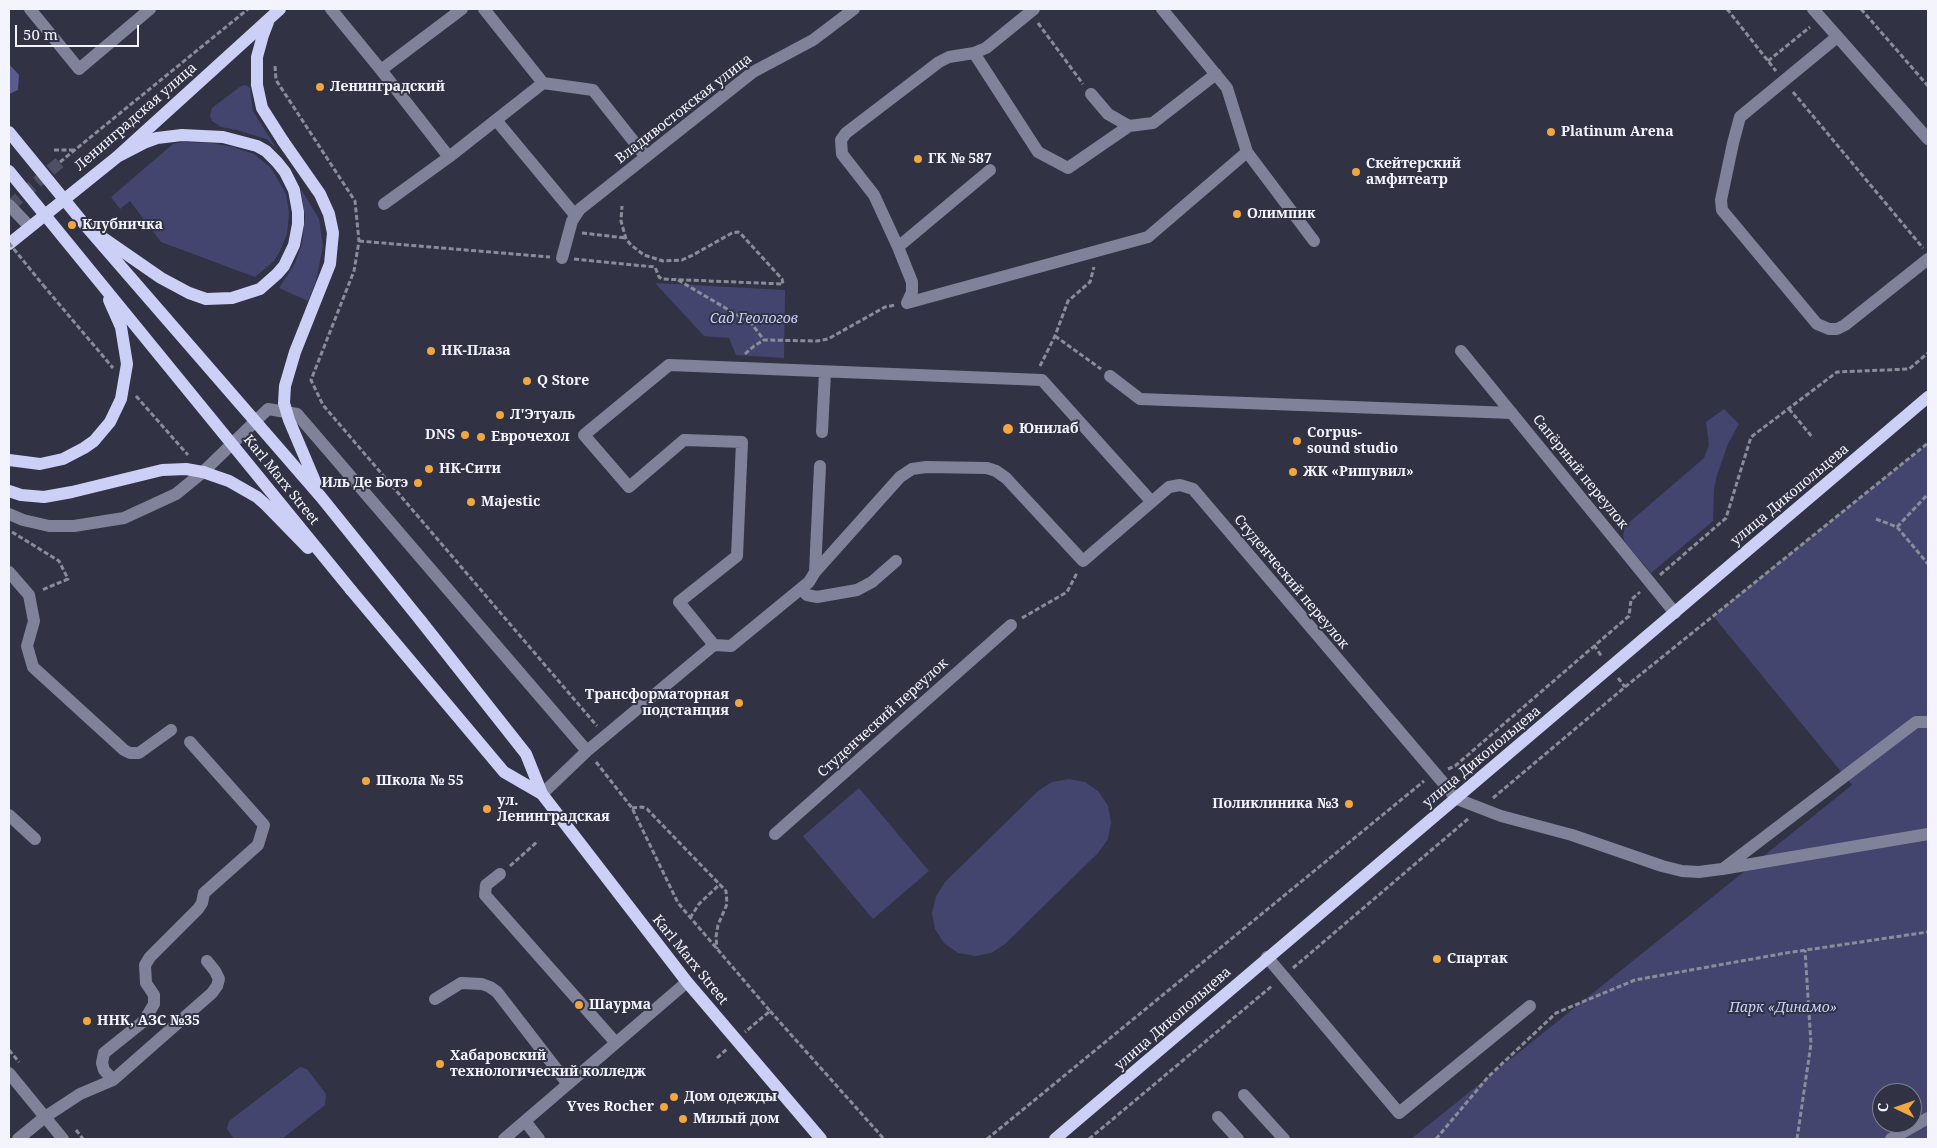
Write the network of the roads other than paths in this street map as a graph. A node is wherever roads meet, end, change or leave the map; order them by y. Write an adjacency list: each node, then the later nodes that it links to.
1 (30, 9): 2 (street)
2 (150, 9)
3 (331, 9): 13 (street)
4 (462, 9): 13 (street)
5 (484, 9): 15 (street)
6 (854, 9): 24 (street, Владивостокская улица)
7 (1162, 9): 14 (street)
8 (278, 11): 22 (main road, Ленинградская улица); 48 (main road, bridge)
9 (1032, 11): 12 (street)
10 (1817, 14): 11 (street)
11 (1837, 37): 20 (street); 37 (street)
12 (974, 53): 18 (street); 35 (street)
13 (381, 70): 23 (street)
14 (1216, 74): 18 (street); 21 (street)
15 (543, 83): 17 (street); 24 (street)
16 (1091, 94): 18 (street)
17 (496, 120): 23 (street); 29 (street)
18 (1129, 126)
19 (9, 132): 30 (main road, bridge)
20 (1928, 140)
21 (1247, 152): 33 (street); 35 (street)
22 (118, 157): 30 (main road, bridge); 31 (main road, Ленинградская улица)
23 (449, 157): 27 (street)
24 (646, 158): 29 (street, Владивостокская улица)
25 (990, 170): 35 (street)
26 (9, 171): 32 (main road, Karl Marx Street, bridge)
27 (384, 204)
28 (9, 205): 31 (street)
29 (575, 215): 36 (street)
30 (85, 225): 48 (main road, Karl Marx Street, bridge)
31 (29, 226): 34 (main road, Ленинградская улица)
32 (66, 239): 44 (main road, bridge); 55 (main road, Karl Marx Street, bridge)
33 (1314, 241)
34 (9, 244)
35 (898, 247)
36 (562, 258)
37 (1928, 258)
38 (1461, 351): 42 (street, Сапёрный переулок)
39 (825, 372): 43 (street); 49 (street); 58 (street)
40 (1110, 376): 42 (street)
41 (1928, 398): 56 (main road, улица Дикопольцева)
42 (1512, 413): 56 (street, Сапёрный переулок)
43 (822, 432)
44 (9, 460)
45 (820, 466): 53 (street)
46 (203, 472): 47 (main road); 50 (street); 55 (main road, bridge); 62 (street)
47 (9, 491)
48 (322, 497): 63 (main road, Karl Marx Street, bridge)
49 (1151, 501): 53 (street, Студенческий переулок); 64 (street, Студенческий переулок)
50 (9, 514)
51 (896, 561): 54 (street)
52 (9, 572): 60 (street)
53 (815, 572): 54 (street)
54 (801, 589): 58 (street)
55 (351, 590): 63 (main road, Karl Marx Street)
56 (1675, 613): 64 (main road, улица Дикопольцева)
57 (1011, 625): 66 (street, Студенческий переулок)
58 (714, 644): 62 (street)
59 (1928, 722): 69 (street)
60 (171, 730)
61 (190, 742): 78 (street)
62 (587, 751): 63 (street)
63 (542, 794): 73 (main road, Karl Marx Street)
64 (1457, 799): 69 (street); 71 (main road, улица Дикопольцева)
65 (9, 815): 68 (street)
66 (775, 834)
67 (1928, 834): 69 (street)
68 (36, 839)
69 (1722, 869)
70 (500, 874): 76 (street)
71 (1267, 957): 75 (street); 91 (main road, улица Дикопольцева)
72 (207, 961): 78 (street)
73 (687, 982): 76 (street); 90 (main road, Karl Marx Street)
74 (435, 999): 79 (street)
75 (1530, 1006)
76 (616, 1043): 79 (street)
77 (9, 1074): 81 (street)
78 (113, 1080): 81 (street)
79 (568, 1084): 84 (street)
80 (1244, 1095): 85 (street)
81 (45, 1117): 86 (street); 87 (street)
82 (1218, 1117): 92 (street)
83 (1928, 1118): 93 (street)
84 (525, 1122): 88 (street); 89 (street)
85 (1277, 1137)
86 (18, 1139)
87 (63, 1139)
88 (504, 1139)
89 (539, 1139)
90 (821, 1139)
91 (1055, 1139)
92 (1238, 1139)
93 (1891, 1139)

